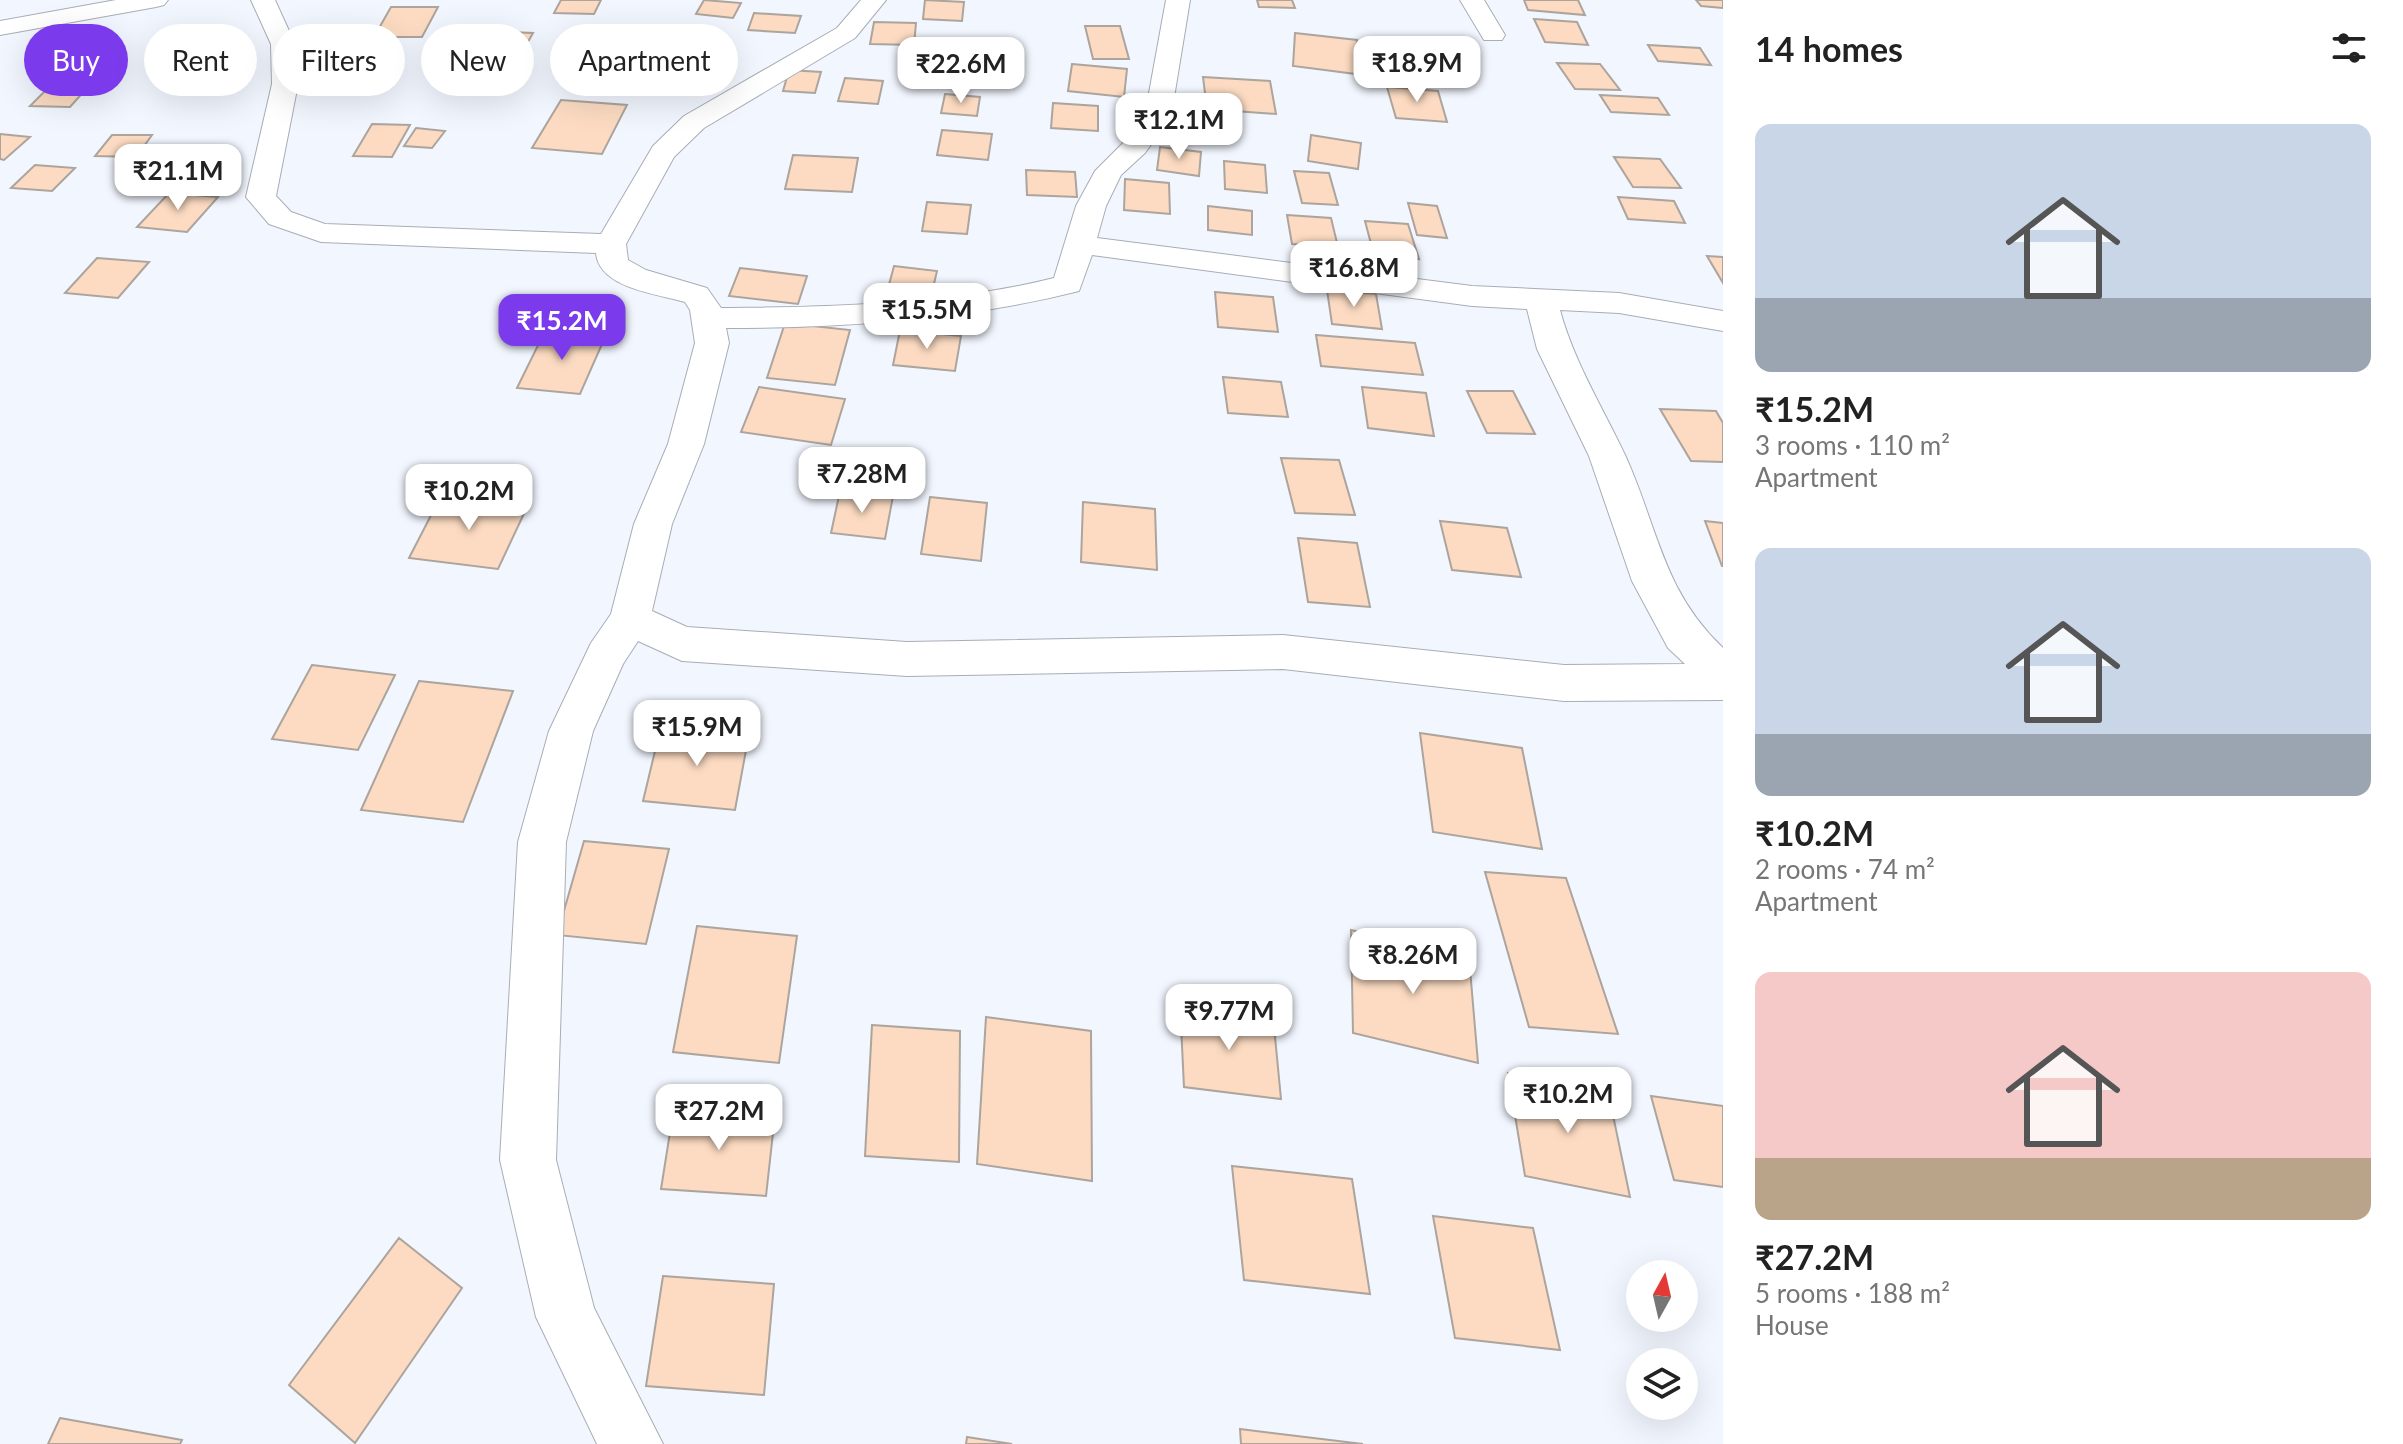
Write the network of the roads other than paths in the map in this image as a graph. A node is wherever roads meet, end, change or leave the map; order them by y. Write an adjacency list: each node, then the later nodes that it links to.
1 (156, 0): 6 (street)
2 (263, 0): 8 (street)
3 (874, 0): 8 (street)
4 (1178, 0): 9 (street)
5 (1472, 0): 7 (street)
6 (0, 28)
7 (1493, 35)
8 (611, 244): 11 (street)
9 (1079, 244): 10 (street); 11 (street)
10 (1541, 301): 12 (street); 14 (street)
11 (707, 318): 13 (street)
12 (1723, 321)
13 (630, 619): 15 (street); 16 (street)
14 (1723, 675)
15 (1723, 682)
16 (631, 1444)

